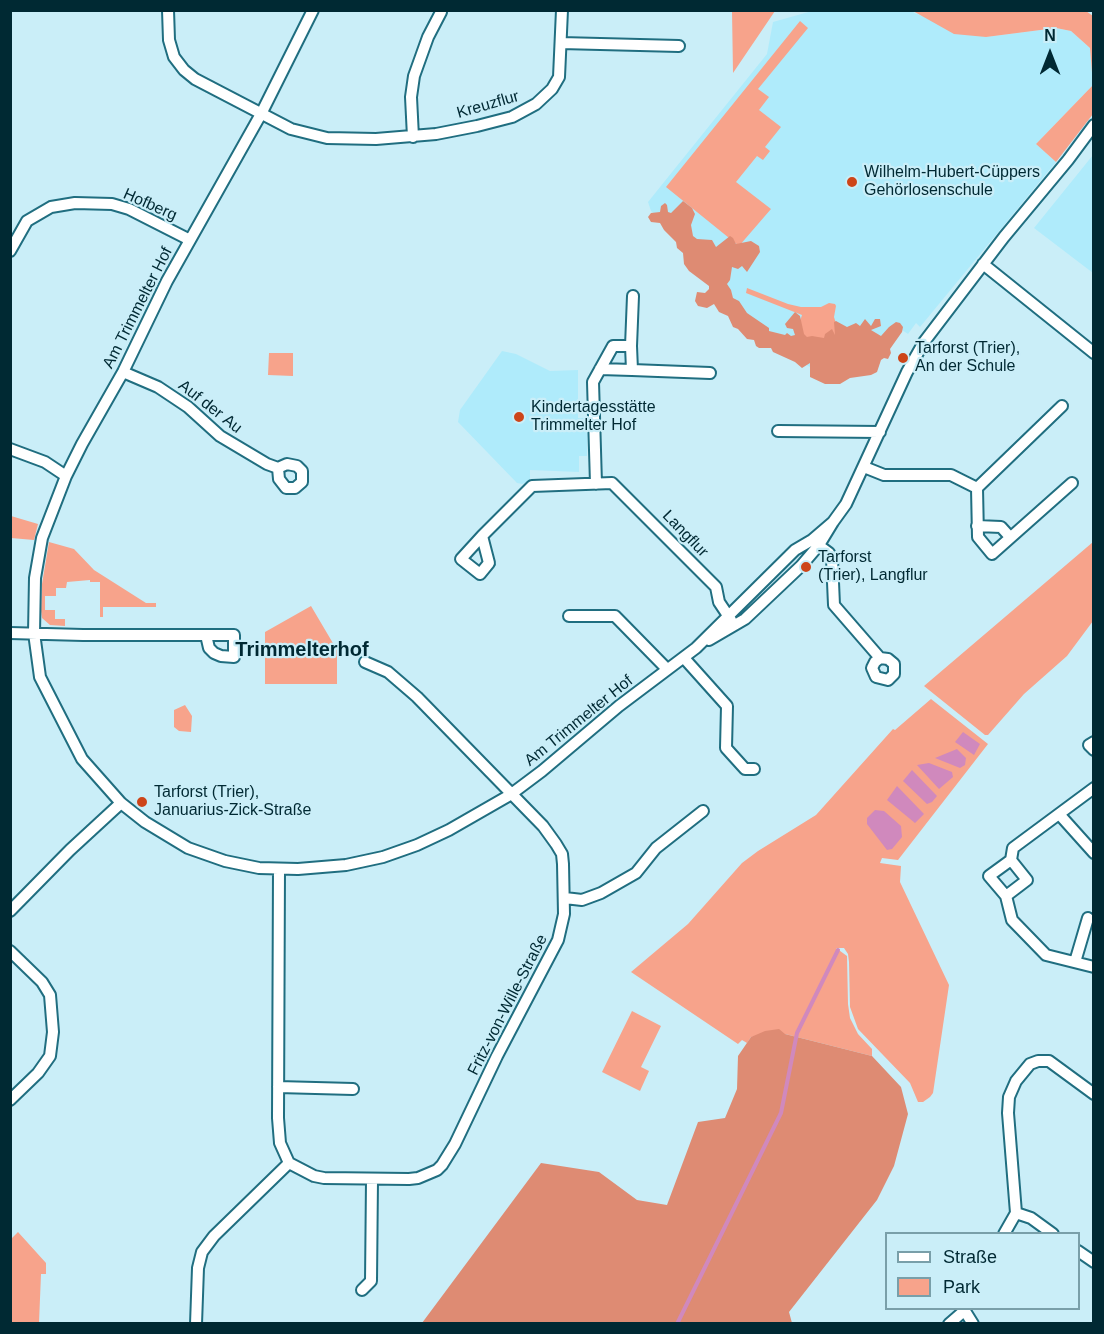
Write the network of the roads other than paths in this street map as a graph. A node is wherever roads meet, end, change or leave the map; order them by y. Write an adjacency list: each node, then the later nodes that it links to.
1 (168, 10): 7 (street, Kreuzflur)
2 (313, 10): 7 (street, Am Trimmelter Hof)
3 (562, 10): 5 (street, Kreuzflur)
4 (441, 12): 9 (street)
5 (561, 44): 6 (street); 9 (street, Kreuzflur)
6 (679, 46)
7 (261, 114): 9 (street, Kreuzflur); 10 (street, Am Trimmelter Hof)
8 (1094, 125): 12 (street, Am Trimmelter Hof)
9 (413, 136)
10 (190, 240): 11 (street, Hofberg); 18 (street, Am Trimmelter Hof)
11 (10, 251)
12 (983, 264): 15 (street); 22 (street, Am Trimmelter Hof)
13 (633, 296): 14 (street)
14 (631, 346): 16 (street); 17 (street)
15 (1094, 353)
16 (600, 369): 17 (street); 28 (street)
17 (632, 370): 19 (street)
18 (123, 372): 25 (street, Auf der Au); 26 (street, Am Trimmelter Hof)
19 (710, 373)
20 (1062, 406): 29 (street)
21 (778, 431): 22 (street)
22 (880, 432): 24 (street, Am Trimmelter Hof)
23 (10, 449): 26 (street)
24 (864, 467): 29 (street); 33 (street, Am Trimmelter Hof)
25 (278, 468)
26 (66, 476): 37 (street, Am Trimmelter Hof)
27 (1072, 483): 32 (street)
28 (596, 484): 31 (street, Langflur); 35 (street, Langflur)
29 (977, 488): 30 (street)
30 (977, 526): 32 (street); 32 (street)
31 (482, 536)
32 (1010, 537)
33 (815, 543): 35 (street, Am Trimmelter Hof); 35 (street, Am Trimmelter Hof); 40 (street)
34 (569, 616): 42 (street)
35 (731, 620): 39 (street, Am Trimmelter Hof)
36 (10, 633): 37 (street)
37 (34, 633): 38 (street); 48 (street, Am Trimmelter Hof)
38 (206, 635)
39 (684, 658): 42 (street, Am Trimmelter Hof); 45 (street)
40 (880, 658)
41 (365, 662): 47 (street)
42 (667, 669): 47 (street, Am Trimmelter Hof)
43 (1094, 742): 44 (street)
44 (1094, 750)
45 (754, 769)
46 (1094, 788): 50 (street)
47 (510, 795): 53 (street, Am Trimmelter Hof); 55 (street, Fritz-von-Wille-Straße)
48 (121, 803): 53 (street, Am Trimmelter Hof); 56 (street)
49 (703, 811): 55 (street)
50 (1059, 814): 51 (street); 52 (street)
51 (1094, 853)
52 (1011, 860): 54 (street); 54 (street)
53 (279, 869): 61 (street)
54 (1006, 896): 59 (street)
55 (565, 898): 66 (street, Fritz-von-Wille-Straße)
56 (10, 911)
57 (1088, 918): 59 (street)
58 (10, 951): 64 (street)
59 (1076, 962): 60 (street)
60 (1094, 967)
61 (278, 1087): 62 (street); 65 (street)
62 (353, 1089)
63 (1094, 1094): 67 (street)
64 (10, 1100)
65 (289, 1163): 66 (street, Fritz-von-Wille-Straße); 74 (street)
66 (372, 1179): 72 (street)
67 (1016, 1213): 68 (street); 69 (street)
68 (1005, 1232)
69 (1052, 1232)
70 (1080, 1252): 71 (street)
71 (1094, 1262)
72 (362, 1290)
73 (964, 1310): 75 (street); 76 (street)
74 (196, 1323)
75 (949, 1323)
76 (974, 1323)

